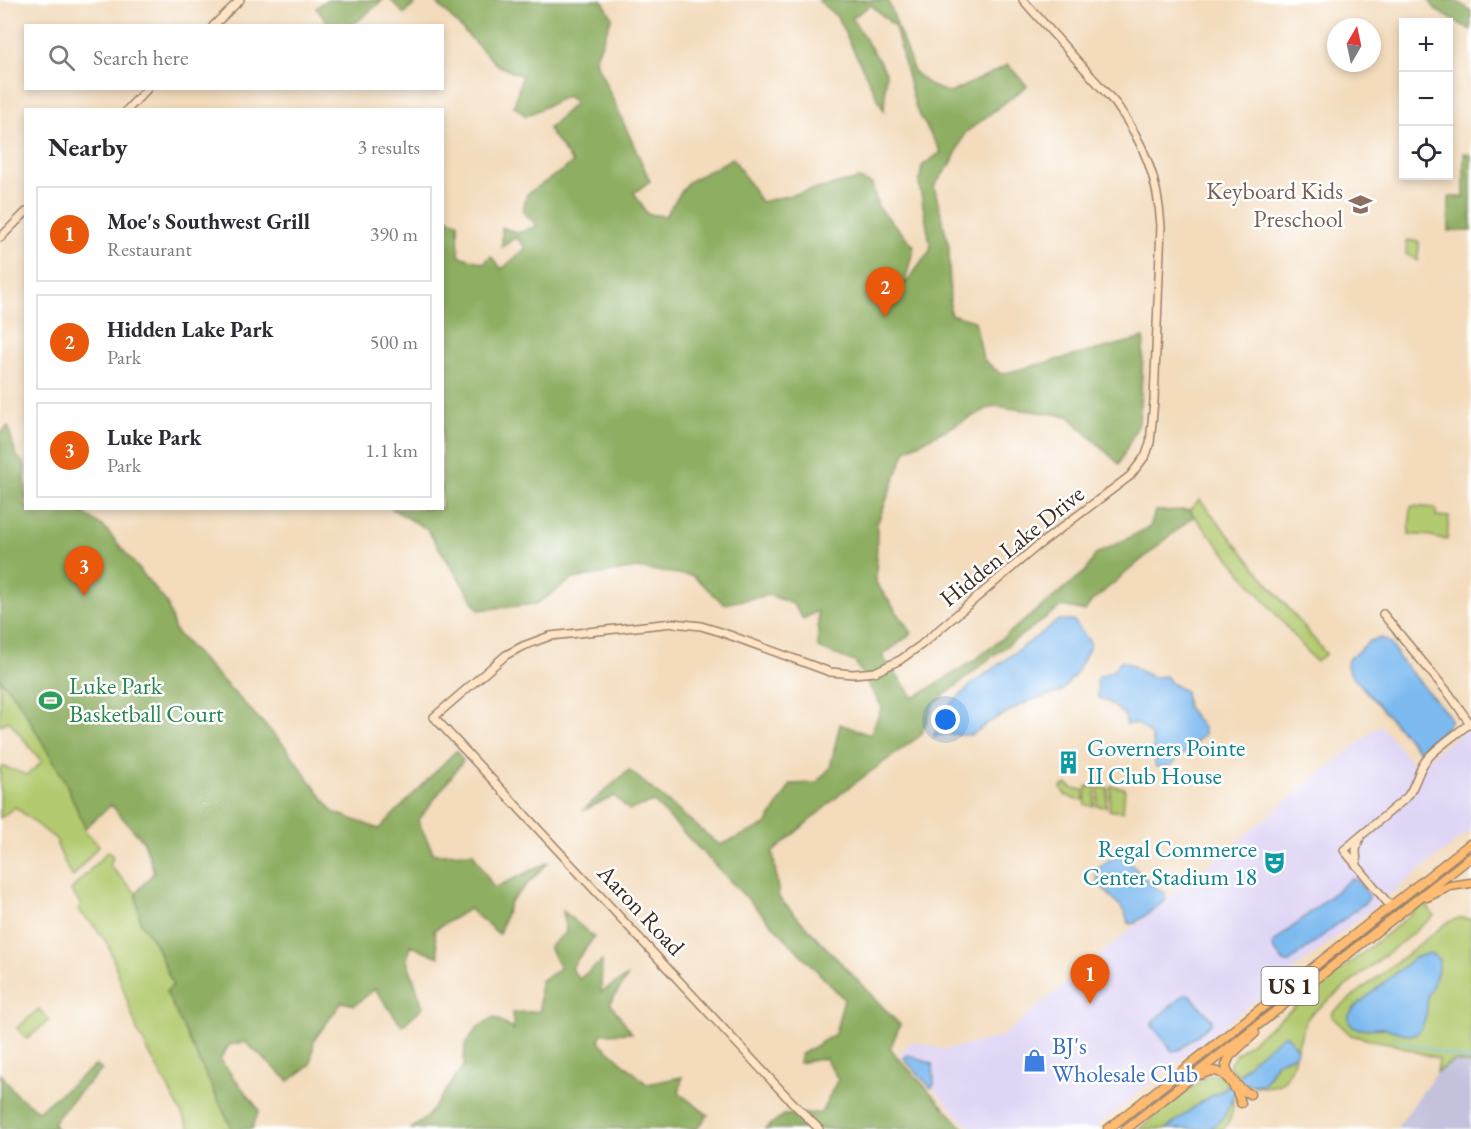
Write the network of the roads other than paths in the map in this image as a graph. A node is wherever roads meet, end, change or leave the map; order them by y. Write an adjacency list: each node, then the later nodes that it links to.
1 (240, 0): 3 (street)
2 (1023, 0): 9 (street, Hidden Lake Drive)
3 (215, 24)
4 (146, 90): 5 (street)
5 (130, 108)
6 (24, 214): 7 (street)
7 (0, 238)
8 (1383, 614): 10 (street)
9 (434, 717): 24 (street, Aaron Road)
10 (1470, 724): 11 (street)
11 (1360, 837): 14 (street); 14 (street)
12 (1471, 843): 16 (highway, US 1)
13 (1471, 857): 17 (highway, US 1)
14 (1357, 866): 16 (street)
15 (1471, 883): 17 (highway)
16 (1391, 907): 25 (highway, US 1)
17 (1406, 908): 18 (highway, US 1)
18 (1276, 1011): 19 (highway); 20 (highway, US 1)
19 (1227, 1075): 20 (highway); 21 (highway)
20 (1190, 1079): 26 (highway, US 1)
21 (1240, 1091): 22 (highway); 23 (highway)
22 (1250, 1094)
23 (1241, 1103)
24 (819, 1129)
25 (1108, 1129)
26 (1126, 1129)

